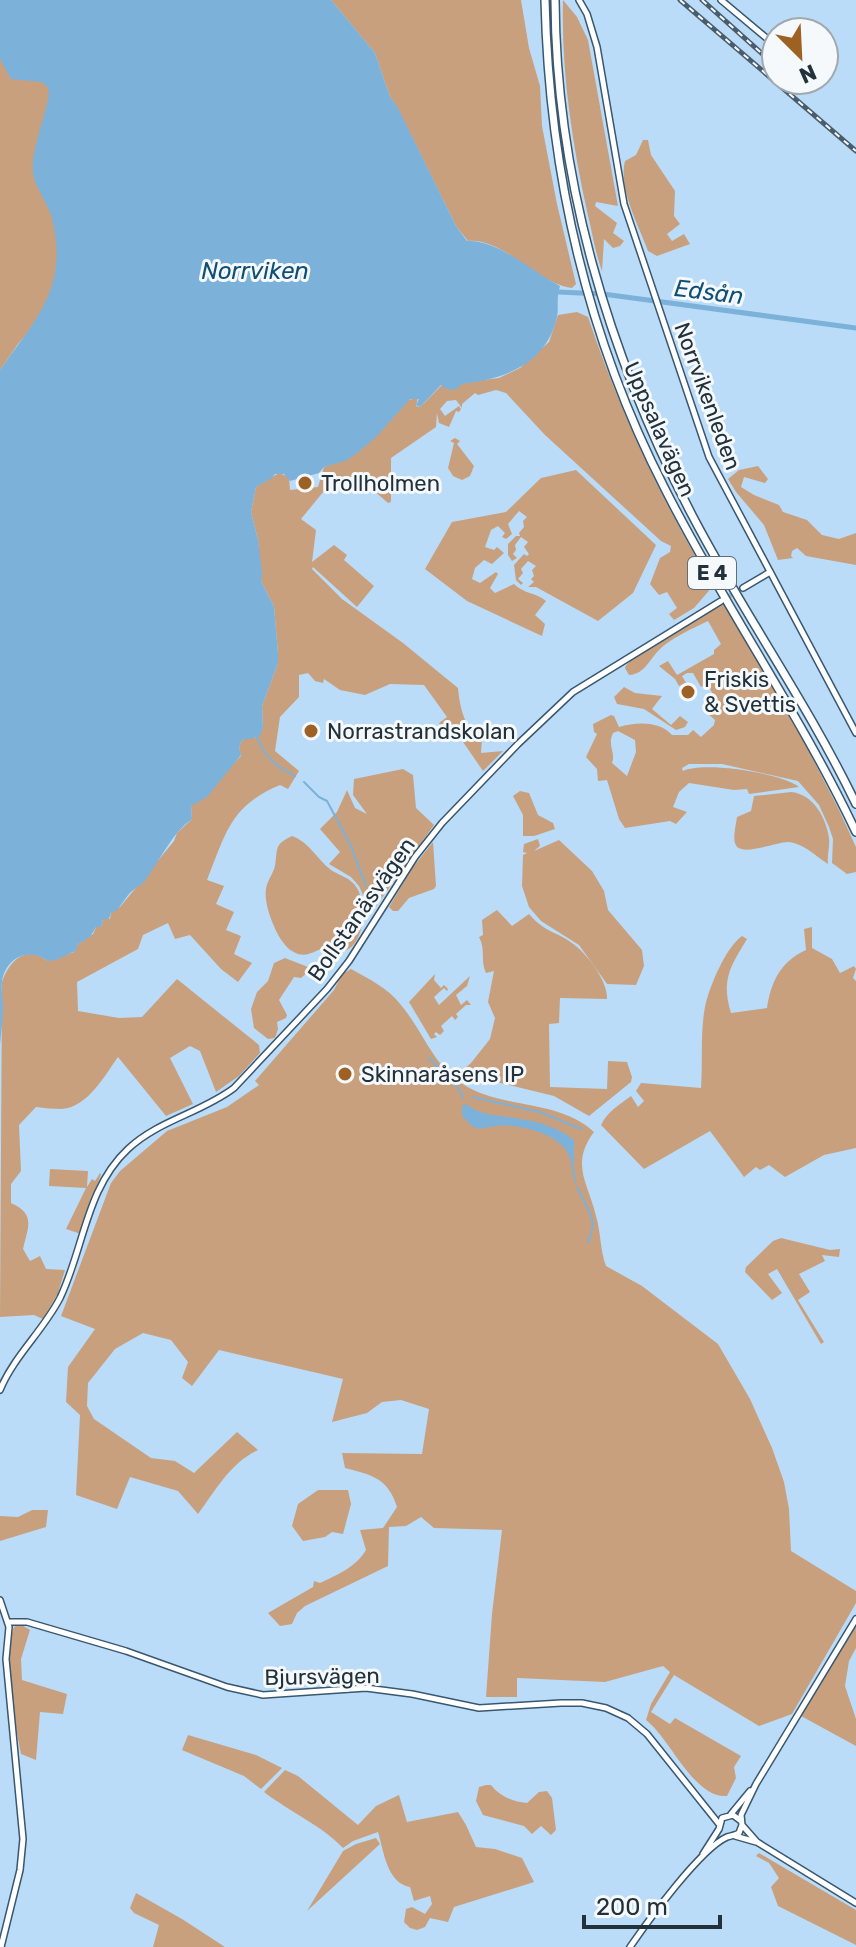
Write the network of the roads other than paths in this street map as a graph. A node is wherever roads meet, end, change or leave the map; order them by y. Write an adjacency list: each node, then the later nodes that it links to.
1 (545, 0): 11 (highway, Uppsalavägen / E 4)
2 (579, 0): 6 (street, Norrvikenleden)
3 (721, 0): 5 (street)
4 (555, 3): 10 (highway, Uppsalavägen / E 4)
5 (760, 33)
6 (770, 572): 7 (street); 9 (street, Norrvikenleden)
7 (743, 588)
8 (721, 601): 12 (street, Bollstanäsvägen)
9 (856, 733)
10 (856, 804)
11 (856, 832)
12 (0, 1390)
13 (0, 1600): 16 (street)
14 (856, 1612): 17 (street)
15 (856, 1619): 17 (street)
16 (8, 1622): 19 (street, Bjursvägen); 27 (street)
17 (837, 1648): 18 (street)
18 (756, 1784): 20 (street); 21 (street)
19 (702, 1801): 20 (street, Bjursvägen); 22 (street, Bjursvägen)
20 (728, 1815): 21 (street, Bjursvägen); 22 (street)
21 (742, 1823): 23 (street); 24 (street, Bjursvägen)
22 (719, 1826): 23 (street, Bjursvägen); 25 (street)
23 (732, 1836): 24 (street); 25 (street)
24 (757, 1842): 26 (street)
25 (701, 1859): 28 (street)
26 (856, 1903)
27 (1, 1947)
28 (630, 1947)

